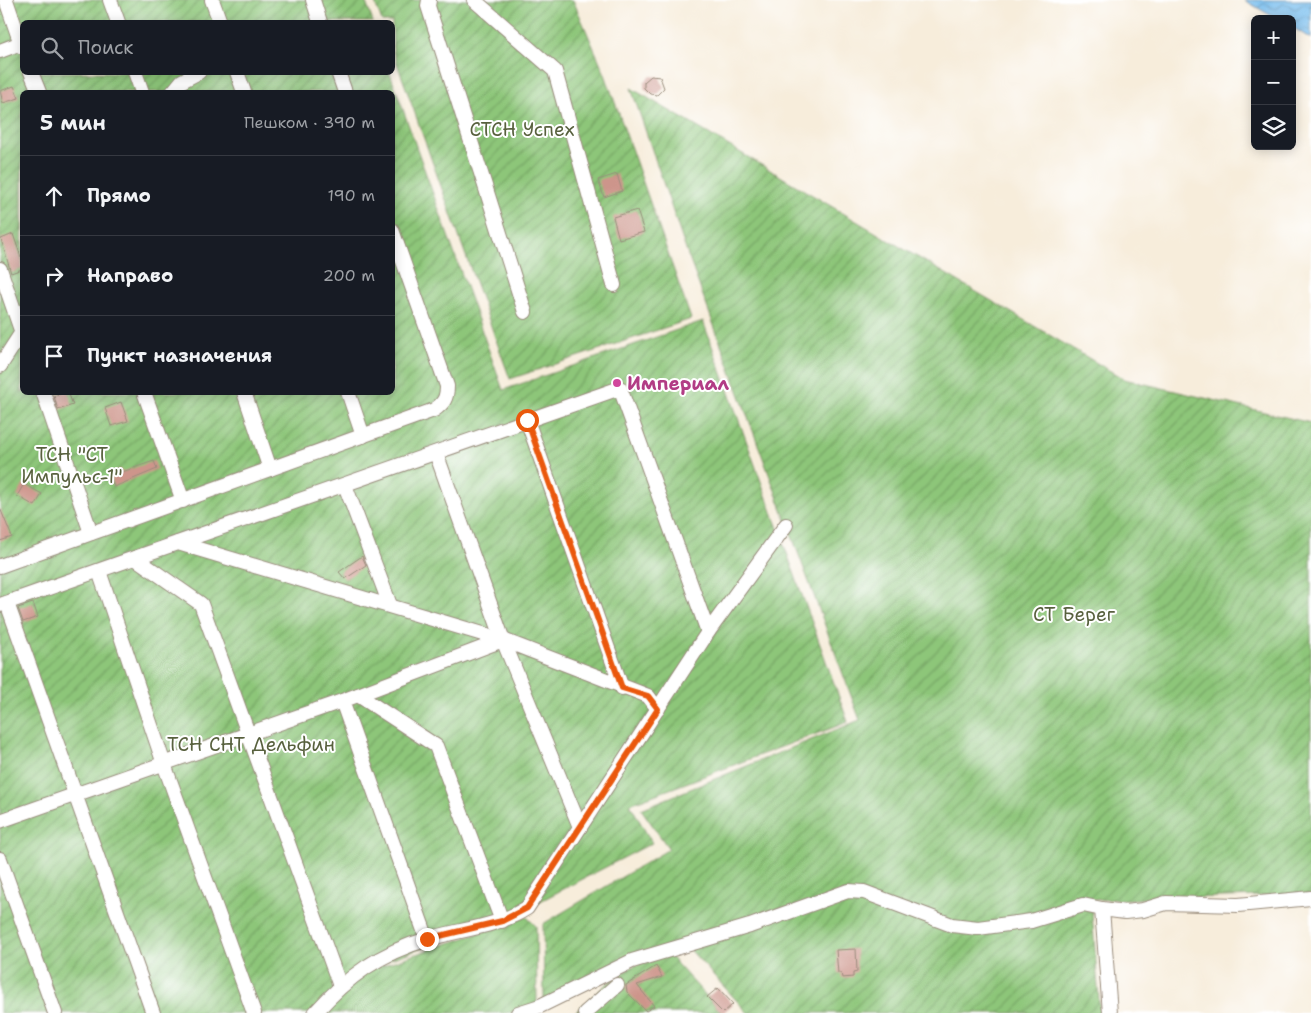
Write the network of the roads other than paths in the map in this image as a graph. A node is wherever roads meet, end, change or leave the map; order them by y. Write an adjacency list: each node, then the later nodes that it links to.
1 (6, 0): 10 (street)
2 (110, 0): 7 (street)
3 (212, 0): 8 (street)
4 (313, 0): 9 (street)
5 (429, 0): 26 (street)
6 (474, 0): 25 (street)
7 (117, 20)
8 (219, 20)
9 (319, 20)
10 (20, 39)
11 (20, 46): 12 (street)
12 (0, 51)
13 (33, 75): 18 (street)
14 (136, 75): 19 (street)
15 (193, 75): 20 (street)
16 (238, 75): 21 (street)
17 (339, 75): 22 (street)
18 (37, 90)
19 (141, 90)
20 (175, 90)
21 (243, 90)
22 (344, 90)
23 (395, 239): 35 (street)
24 (0, 269): 27 (street)
25 (614, 286)
26 (525, 312)
27 (20, 327)
28 (20, 336): 29 (street)
29 (0, 366)
30 (44, 395): 41 (street)
31 (145, 395): 39 (street)
32 (245, 395): 37 (street)
33 (349, 395): 35 (street)
34 (527, 420): 36 (street); 48 (street); 50 (street)
35 (364, 436): 37 (street)
36 (436, 453): 38 (street); 49 (street)
37 (270, 470): 39 (street)
38 (345, 485): 42 (street); 47 (street)
39 (183, 501): 41 (street)
40 (786, 525): 48 (street)
41 (91, 534): 44 (street)
42 (178, 543): 43 (street); 47 (street)
43 (135, 558): 45 (street); 54 (street)
44 (0, 566)
45 (99, 571): 46 (street); 55 (street)
46 (4, 604): 56 (street)
47 (390, 605): 49 (street)
48 (708, 632): 53 (street)
49 (503, 640): 50 (street); 51 (street); 58 (street)
50 (622, 688): 53 (street)
51 (358, 695): 52 (street); 62 (street)
52 (342, 701): 54 (street); 63 (street)
53 (658, 709): 58 (street)
54 (248, 734): 55 (street); 65 (street)
55 (164, 764): 56 (street); 68 (street)
56 (76, 794): 57 (street); 67 (street)
57 (0, 820)
58 (580, 827): 62 (street)
59 (0, 859): 66 (street)
60 (1311, 898): 61 (street)
61 (1102, 909): 70 (street); 72 (street)
62 (502, 921): 63 (street)
63 (427, 939): 65 (street)
64 (618, 985): 71 (street)
65 (340, 986): 69 (street)
66 (55, 1013)
67 (153, 1013)
68 (254, 1013)
69 (315, 1013)
70 (518, 1013)
71 (585, 1013)
72 (1110, 1013)

